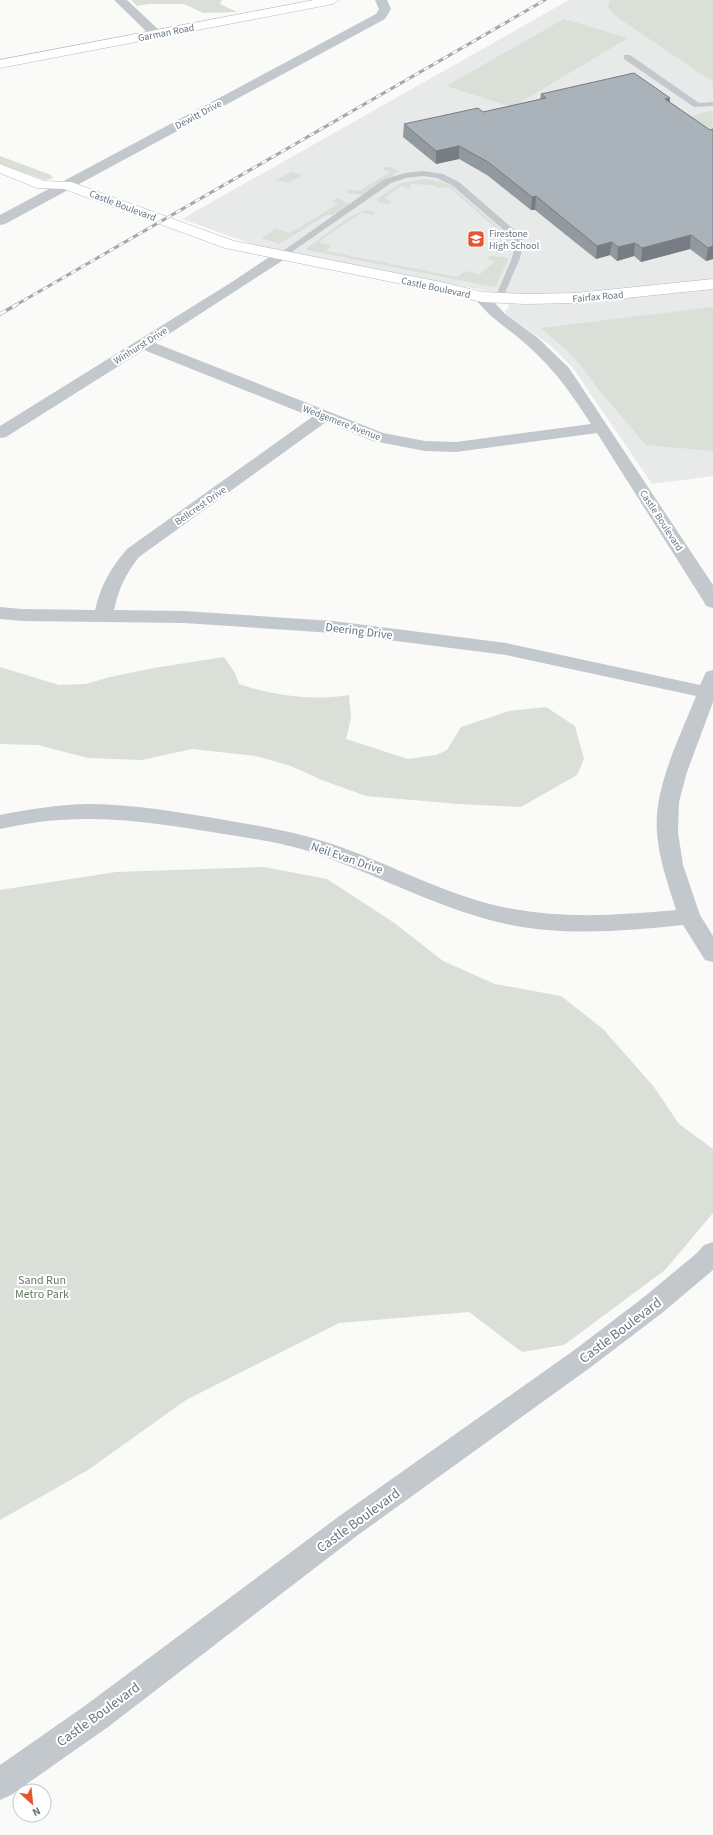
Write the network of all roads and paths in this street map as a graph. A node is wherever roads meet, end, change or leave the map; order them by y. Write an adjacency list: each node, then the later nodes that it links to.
1 (120, 0): 4 (street)
2 (333, 0): 4 (street, Garman Road)
3 (380, 0): 10 (street, Dewitt Drive)
4 (156, 34): 6 (street, Garman Road)
5 (627, 57): 7 (lane)
6 (0, 64)
7 (713, 104)
8 (0, 168): 10 (street, Castle Boulevard)
9 (45, 171): 10 (street, Castle Boulevard)
10 (66, 185): 11 (street, Dewitt Drive); 12 (street, Castle Boulevard)
11 (0, 221)
12 (280, 256): 14 (street, Castle Boulevard); 15 (lane); 16 (street, Winhurst Drive)
13 (713, 284): 15 (street, Fairfax Road)
14 (482, 297): 15 (street, Fairfax Road); 18 (street, Castle Boulevard)
15 (498, 298)
16 (142, 344): 17 (street, Wedgemere Avenue); 19 (street, Winhurst Drive)
17 (324, 416): 18 (street, Wedgemere Avenue); 22 (street, Bellcrest Drive)
18 (600, 428): 20 (street, Castle Boulevard)
19 (0, 433)
20 (713, 602)
21 (0, 613): 22 (street, Deering Drive)
22 (103, 616): 23 (street, Deering Drive)
23 (711, 687): 25 (street)
24 (0, 822): 25 (street, Neil Evan Drive)
25 (689, 916): 26 (street)
26 (713, 954)
27 (713, 1253): 28 (street, Castle Boulevard)
28 (0, 1784)

